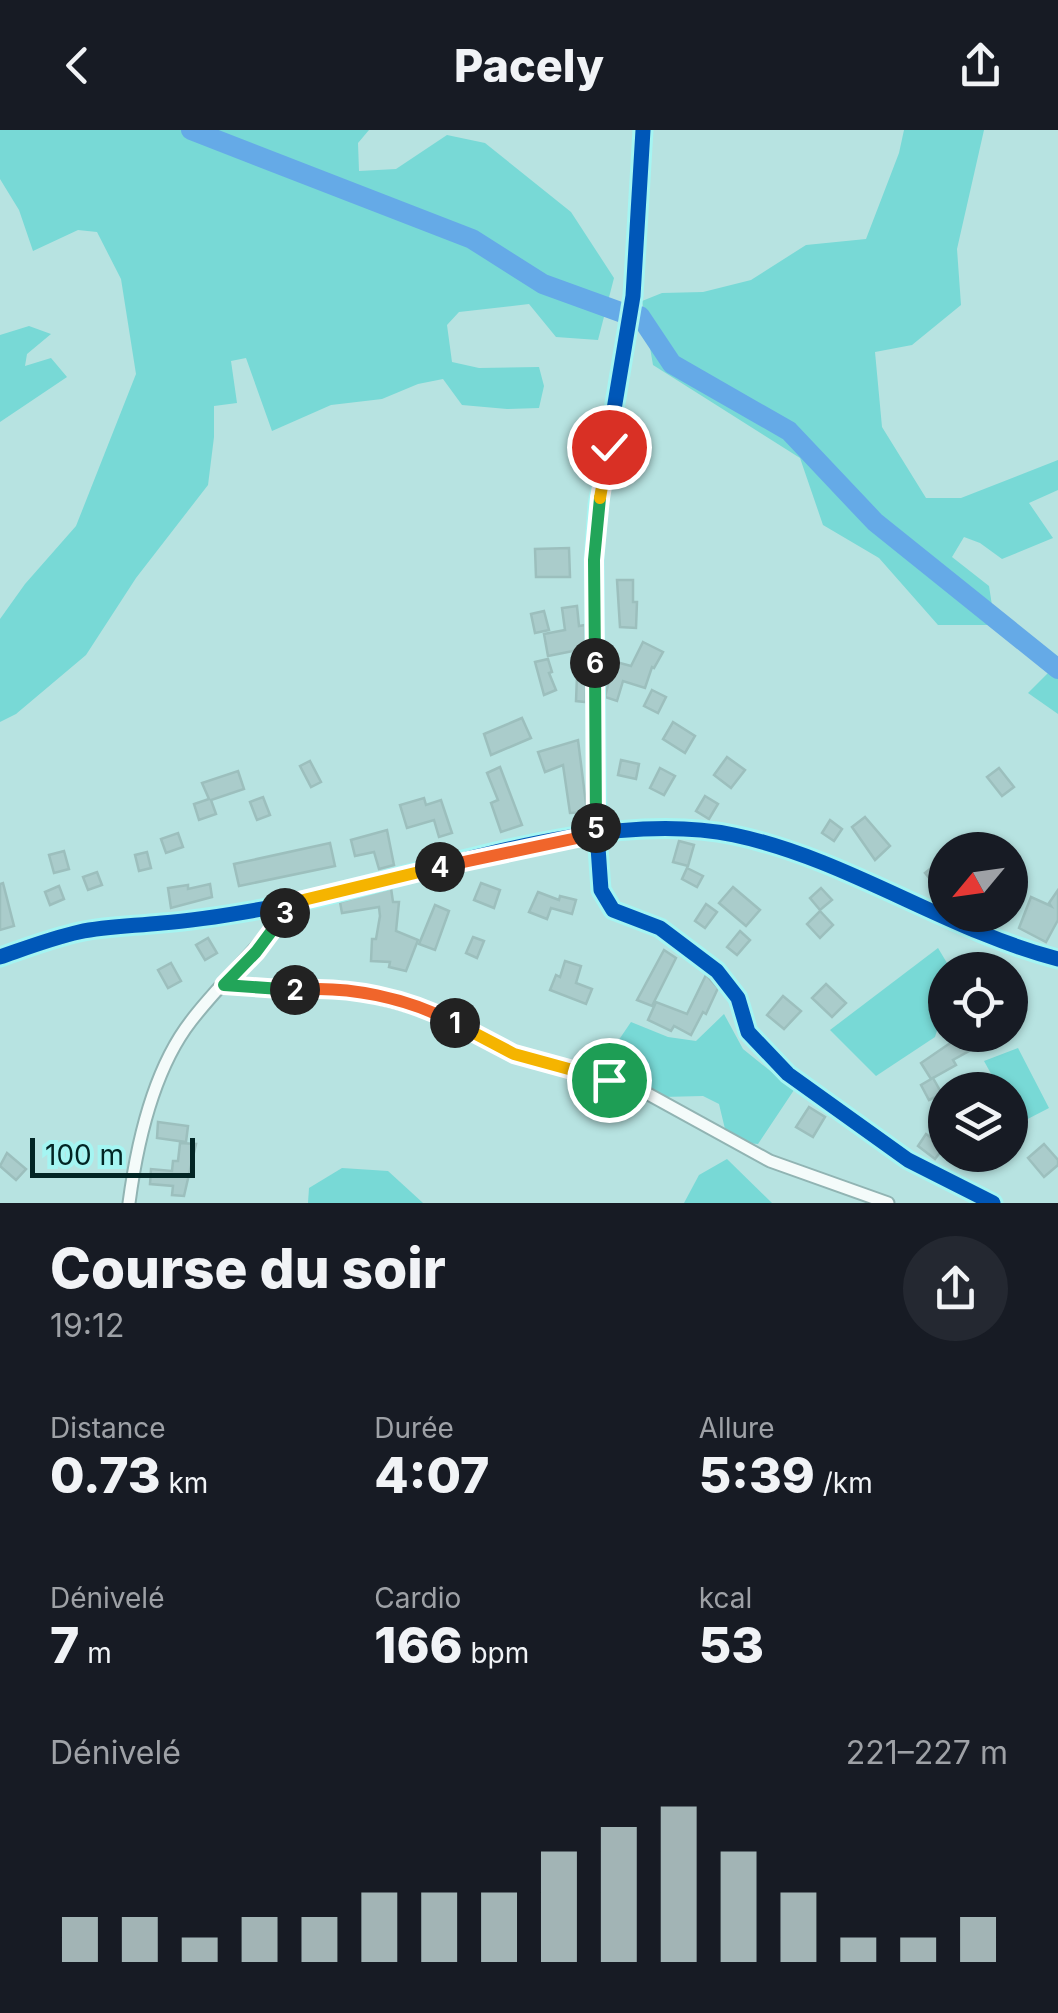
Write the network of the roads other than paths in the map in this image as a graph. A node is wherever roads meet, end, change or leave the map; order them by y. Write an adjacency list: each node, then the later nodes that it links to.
1 (643, 130): 2 (street)
2 (596, 834): 3 (street); 5 (street); 9 (street)
3 (291, 903): 4 (street); 6 (street)
4 (0, 958)
5 (1058, 959)
6 (224, 985): 7 (street); 8 (street)
7 (129, 1203)
8 (888, 1203)
9 (993, 1203)

